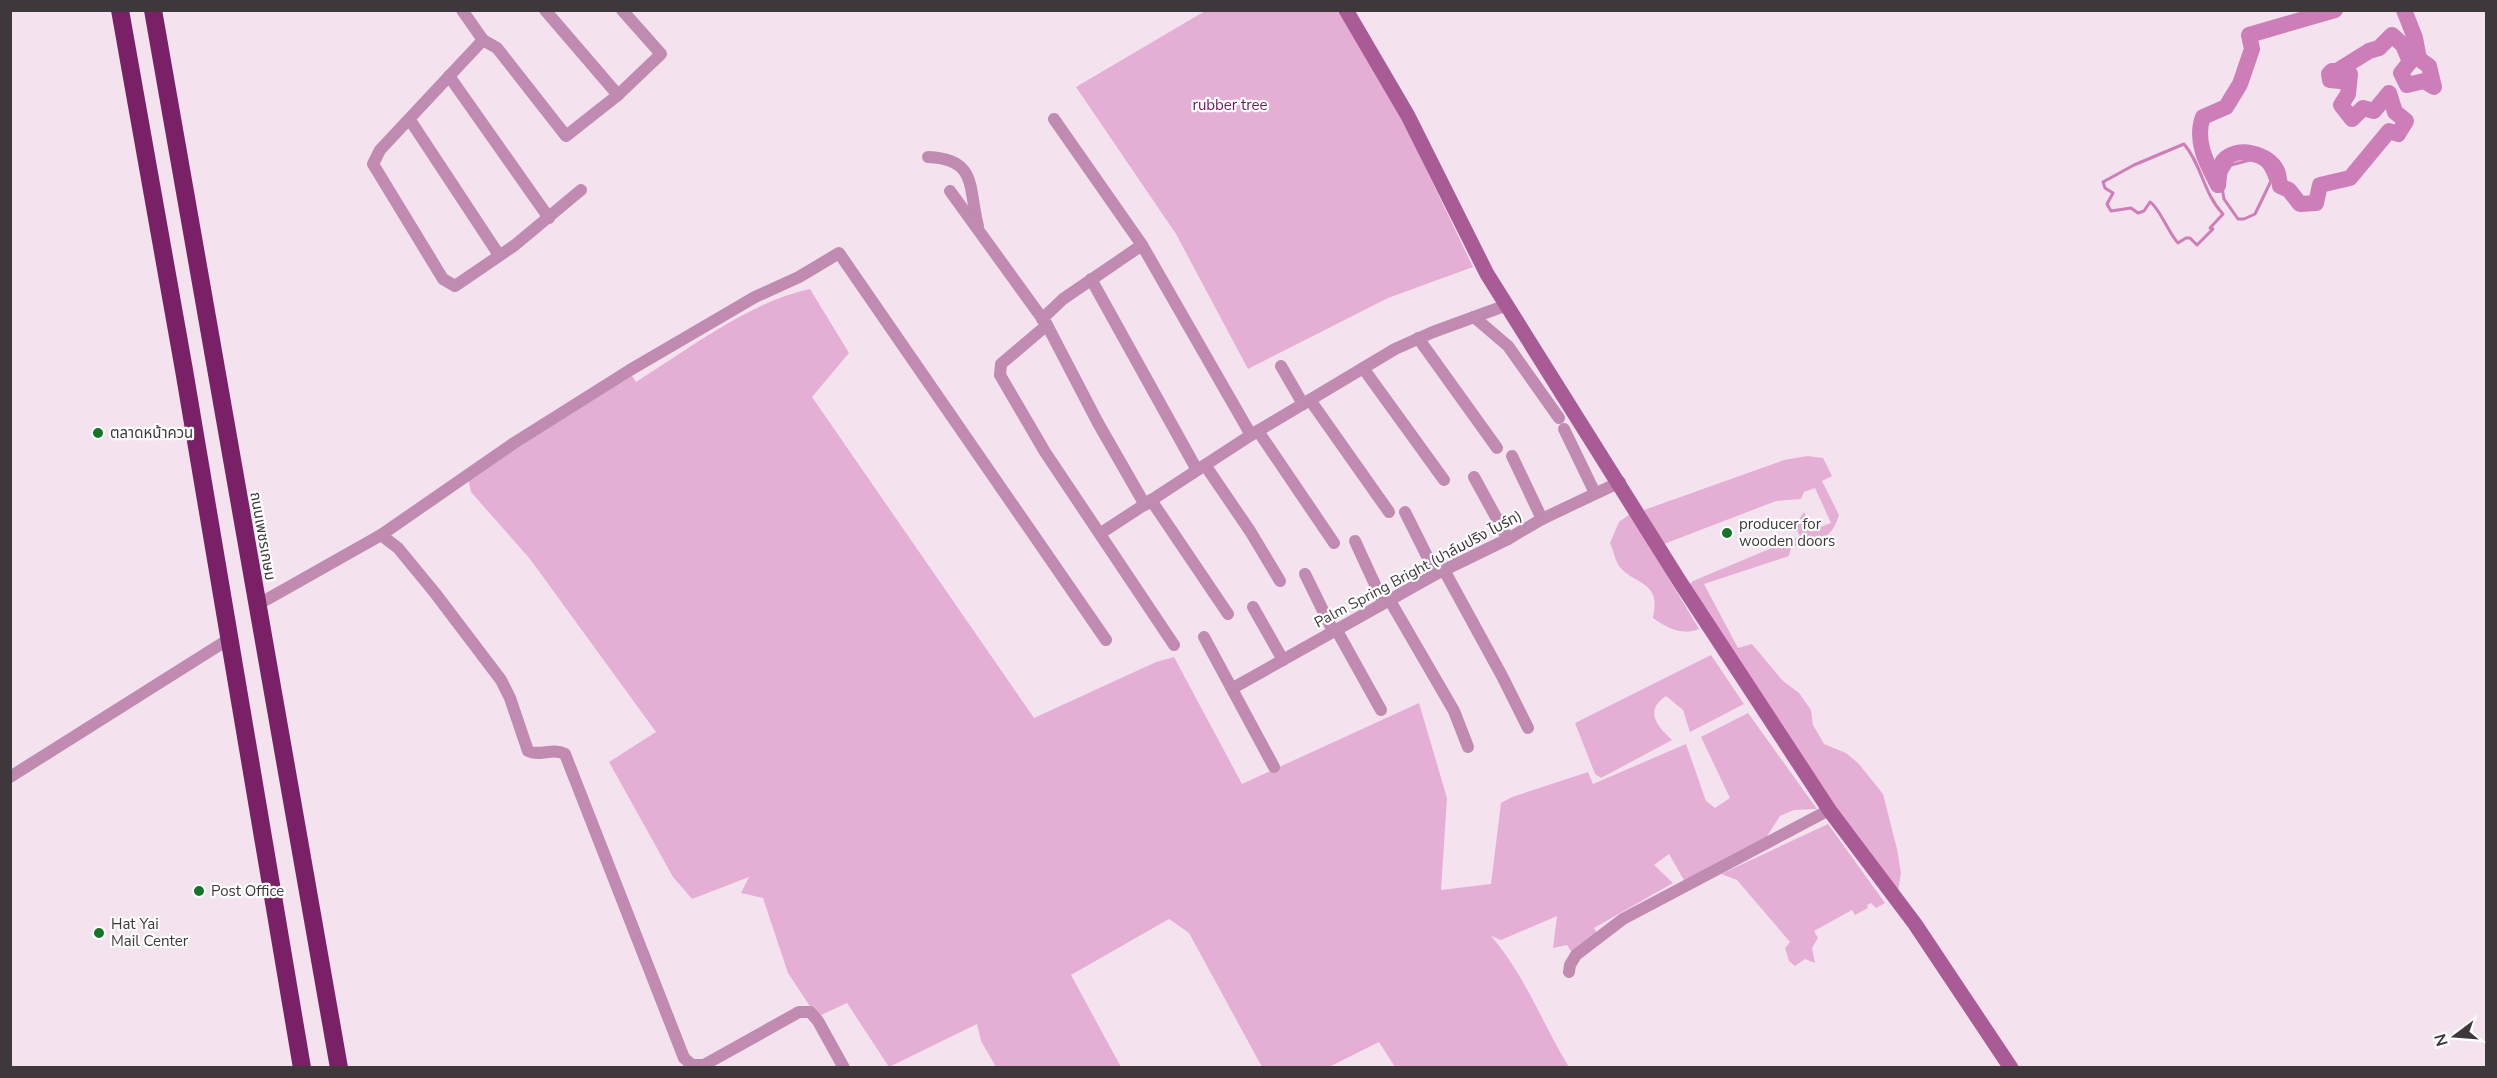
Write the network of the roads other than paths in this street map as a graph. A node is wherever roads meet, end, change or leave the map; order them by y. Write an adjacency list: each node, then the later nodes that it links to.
1 (120, 10): 53 (highway)
2 (153, 10): 48 (highway, ถนนเพชรเกษม)
3 (462, 10): 7 (street)
4 (545, 10): 9 (street)
5 (622, 10): 9 (street)
6 (1346, 10): 20 (street)
7 (483, 40): 8 (street); 9 (street)
8 (449, 76): 11 (street); 15 (street)
9 (618, 95)
10 (1054, 119): 17 (street)
11 (410, 120): 18 (street); 18 (street)
12 (928, 157): 16 (street)
13 (581, 190): 15 (street)
14 (950, 191): 16 (street)
15 (549, 219): 18 (street)
16 (980, 233): 22 (street)
17 (1142, 244): 19 (street); 27 (street)
18 (499, 255)
19 (1091, 279): 22 (street); 30 (street)
20 (1507, 305): 21 (street); 33 (street)
21 (1474, 317): 23 (street); 34 (street)
22 (1044, 322): 35 (street); 39 (street)
23 (1418, 338): 25 (street); 28 (street)
24 (1281, 366): 26 (street)
25 (1363, 368): 26 (street); 32 (street)
26 (1306, 402): 27 (street); 36 (street)
27 (1254, 433): 30 (street); 43 (street)
28 (1497, 448)
29 (1512, 456): 38 (street)
30 (1201, 467): 35 (street); 46 (street)
31 (1474, 477): 41 (street)
32 (1443, 480)
33 (1620, 482): 34 (street, Palm Spring Bright (ปาล์มปริง ไบร์ท)); 63 (street)
34 (1595, 493): 38 (street, Palm Spring Bright (ปาล์มปริง ไบร์ท))
35 (1148, 503): 39 (street); 50 (street)
36 (1389, 512)
37 (1405, 512): 44 (street)
38 (1542, 519): 41 (street, Palm Spring Bright (ปาล์มปริง ไบร์ท))
39 (1101, 533): 55 (street)
40 (381, 536): 48 (street); 54 (street); 67 (street)
41 (1508, 539): 44 (street, Palm Spring Bright (ปาล์มปริง ไบร์ท))
42 (1354, 542): 47 (street)
43 (1334, 543)
44 (1440, 572): 47 (street, Palm Spring Bright (ปาล์มปริง ไบร์ท)); 59 (street)
45 (1305, 574): 51 (street)
46 (1280, 581)
47 (1386, 601): 51 (street, Palm Spring Bright (ปาล์มปริง ไบร์ท)); 60 (street)
48 (257, 605): 66 (highway, ถนนเพชรเกษม)
49 (1253, 607): 56 (street)
50 (1228, 614)
51 (1335, 630): 56 (street, Palm Spring Bright (ปาล์มปริง ไบร์ท)); 58 (street)
52 (1204, 637): 57 (street)
53 (229, 639): 62 (street); 65 (highway)
54 (1106, 640)
55 (1174, 645)
56 (1283, 660): 57 (street, Palm Spring Bright (ปาล์มปริง ไบร์ท))
57 (1233, 688): 61 (street)
58 (1381, 710)
59 (1528, 728)
60 (1468, 747)
61 (1274, 767)
62 (10, 777)
63 (1829, 810): 64 (street); 68 (street)
64 (1569, 972)
65 (302, 1068)
66 (339, 1068)
67 (844, 1068)
68 (2011, 1068)

